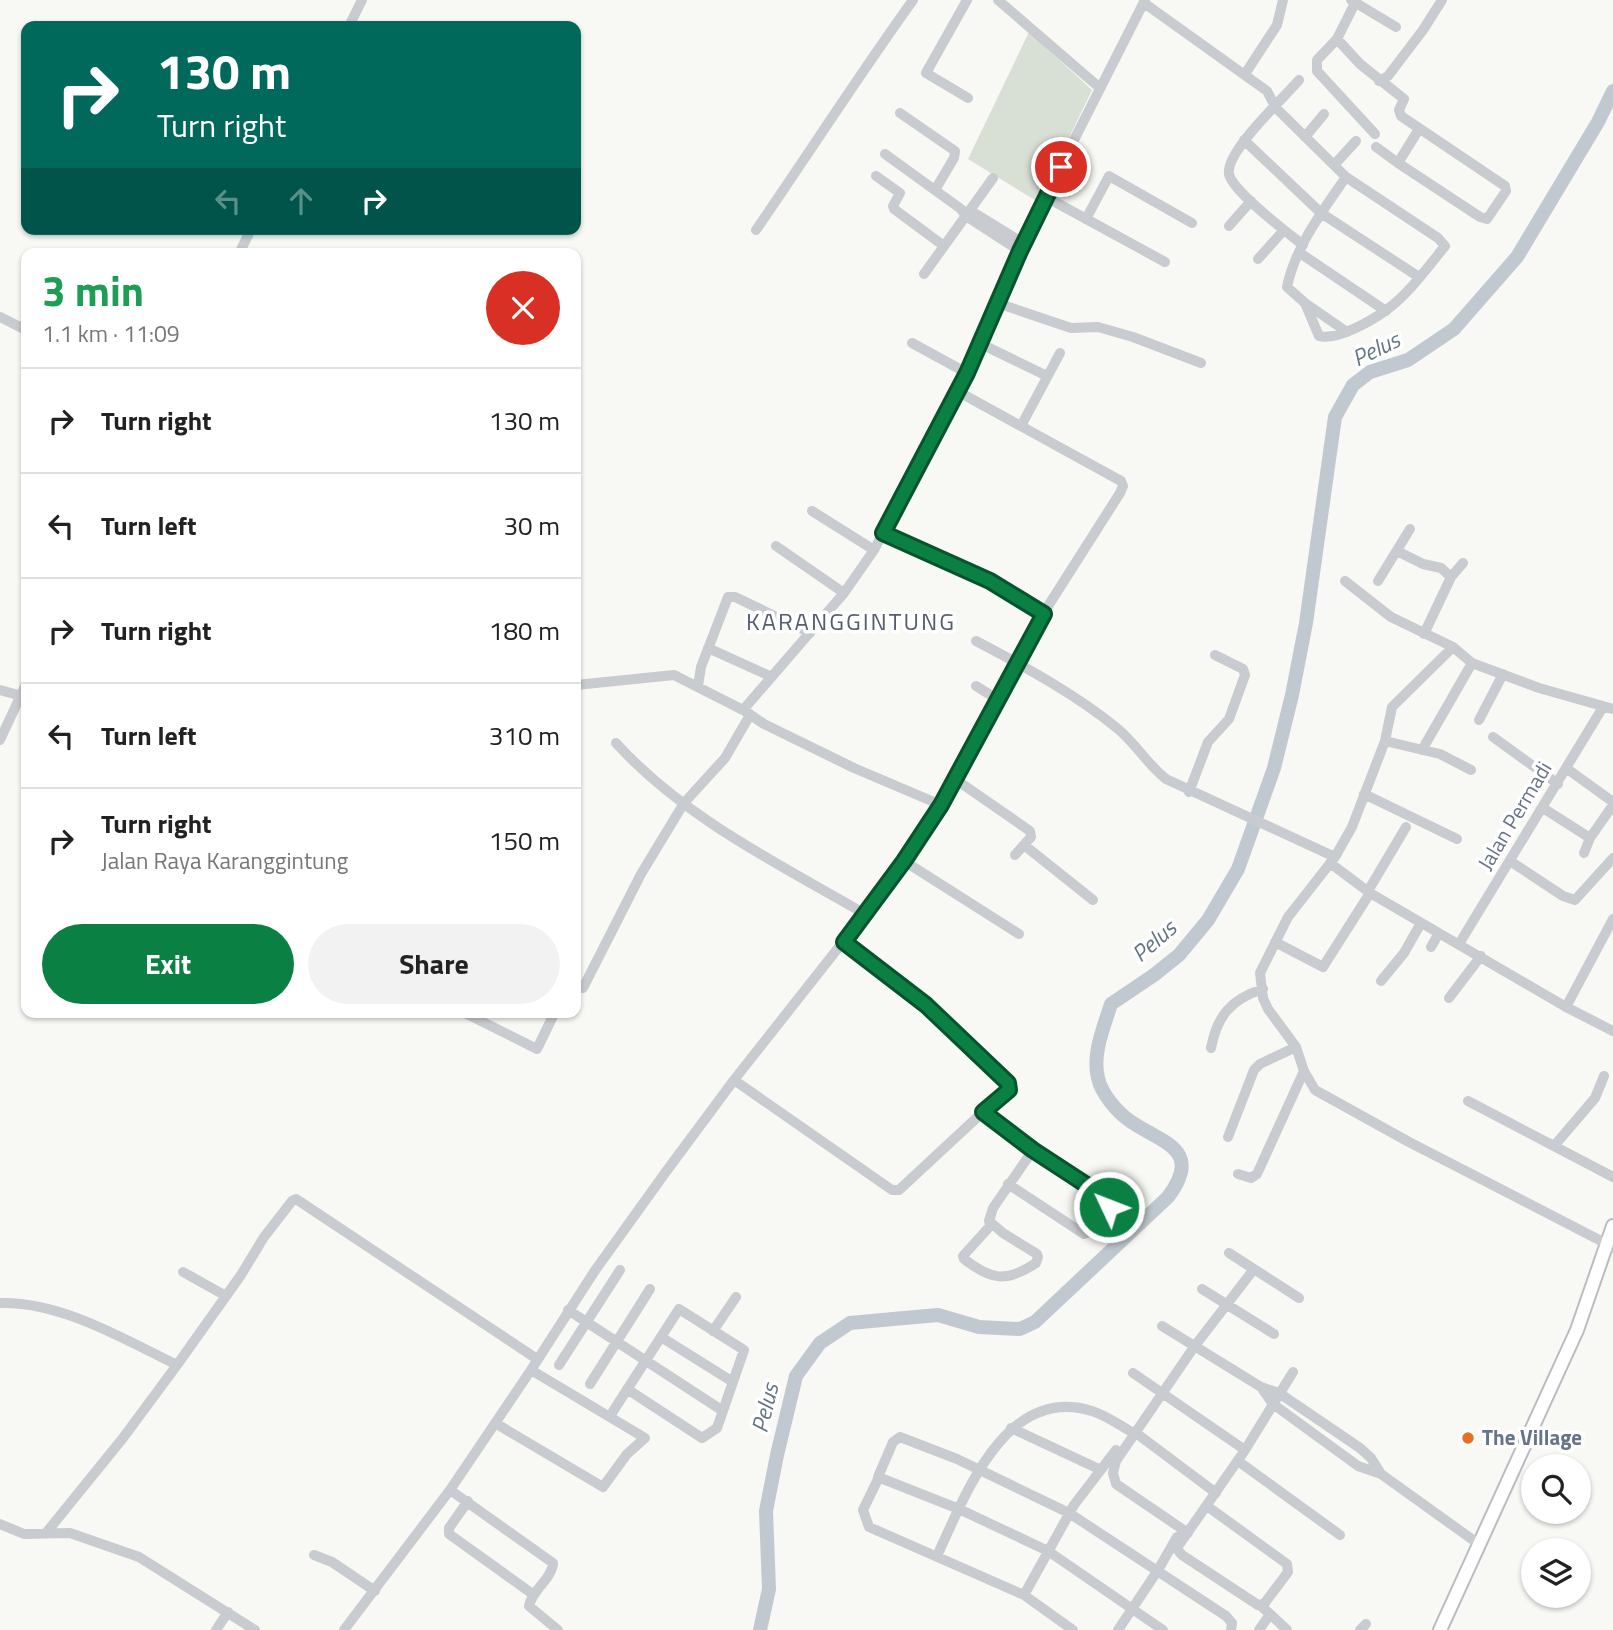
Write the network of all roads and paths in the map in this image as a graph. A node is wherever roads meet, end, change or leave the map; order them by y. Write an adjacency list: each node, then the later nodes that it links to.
1 (362, 0): 9 (street)
2 (913, 0): 40 (street)
3 (967, 0): 16 (street)
4 (999, 0): 15 (street)
5 (1283, 0): 12 (street)
6 (1442, 0): 14 (street)
7 (1353, 1): 10 (street); 11 (street)
8 (1145, 2): 12 (street); 15 (street)
9 (352, 21)
10 (1396, 27)
11 (1337, 39): 14 (street); 21 (street)
12 (1245, 74): 17 (street)
13 (1299, 80): 17 (street)
14 (1379, 81): 20 (street)
15 (1100, 88): 33 (street)
16 (968, 98)
17 (1276, 108): 22 (street); 23 (street)
18 (900, 113): 32 (street)
19 (1324, 114): 22 (street)
20 (1419, 129): 27 (street); 27 (street)
21 (1375, 134)
22 (1305, 137): 28 (street)
23 (1244, 140): 34 (street); 36 (street)
24 (1356, 141): 28 (street)
25 (1376, 147): 27 (street)
26 (885, 154): 32 (street)
27 (1398, 163)
28 (1334, 165): 30 (street)
29 (876, 176): 42 (street)
30 (1346, 177): 36 (street); 48 (street)
31 (993, 178): 35 (street)
32 (935, 190): 35 (street)
33 (1046, 197): 37 (street); 43 (street)
34 (1251, 201): 39 (street); 41 (street)
35 (966, 211): 42 (street); 43 (street)
36 (1321, 213): 44 (street); 48 (street)
37 (1086, 219): 38 (street); 46 (street)
38 (1192, 222)
39 (1229, 226)
40 (756, 230)
41 (1284, 230): 44 (street); 45 (street)
42 (944, 246): 47 (street)
43 (1021, 247): 49 (street)
44 (1301, 249): 50 (street); 51 (street)
45 (1258, 259)
46 (1165, 262)
47 (924, 274)
48 (1419, 277): 51 (street)
49 (997, 303): 56 (street); 58 (street)
50 (1305, 303): 54 (street); 54 (street)
51 (1386, 311): 54 (street)
52 (0, 317): 53 (street)
53 (21, 328)
54 (1347, 332)
55 (912, 343): 59 (street)
56 (979, 343): 59 (street); 60 (street)
57 (1060, 353): 60 (street)
58 (1201, 363)
59 (967, 373): 61 (street)
60 (1047, 376): 62 (street)
61 (957, 391): 62 (street); 65 (street)
62 (1021, 426): 74 (street)
63 (812, 511): 67 (street)
64 (1410, 529): 68 (street)
65 (883, 533): 67 (street); 74 (street)
66 (776, 546): 73 (street)
67 (874, 550): 73 (street)
68 (1396, 551): 70 (street); 71 (street)
69 (1463, 563): 70 (street)
70 (1451, 577): 76 (street)
71 (1378, 581)
72 (1345, 582): 76 (street)
73 (844, 593): 75 (street)
74 (1044, 614): 81 (street)
75 (810, 633): 79 (street); 84 (street)
76 (1424, 634): 78 (street)
77 (975, 640): 81 (street)
78 (1452, 647): 82 (street); 97 (street)
79 (708, 648): 84 (street); 86 (street)
80 (1215, 655): 104 (street)
81 (1017, 662): 90 (street); 104 (street)
82 (1472, 663): 83 (street); 99 (street)
83 (1503, 674): 92 (street); 94 (street)
84 (772, 677): 93 (street)
85 (581, 684): 86 (street)
86 (698, 686): 93 (street)
87 (976, 686): 90 (street)
88 (0, 690): 89 (street)
89 (21, 695)
90 (997, 699): 102 (street)
91 (21, 700): 96 (street)
92 (1608, 708): 100 (street, Jalan Permadi)
93 (746, 712): 106 (street); 108 (street)
94 (1479, 720)
95 (1493, 737): 103 (street)
96 (0, 740)
97 (1389, 741): 99 (street); 105 (street)
98 (616, 743): 106 (street)
99 (1422, 750): 101 (street)
100 (1566, 768): 103 (street, Jalan Permadi); 107 (street)
101 (1471, 771)
102 (955, 779): 108 (street); 113 (street)
103 (1558, 783): 109 (street, Jalan Permadi)
104 (1189, 792): 117 (street)
105 (1372, 797): 112 (street); 117 (street)
106 (684, 803): 122 (street); 133 (street)
107 (1613, 804): 111 (street)
108 (941, 805): 118 (street)
109 (1543, 808): 111 (street); 119 (street, Jalan Permadi)
110 (1406, 827): 120 (street)
111 (1590, 838): 114 (street)
112 (1457, 839)
113 (1024, 845): 115 (street); 121 (street)
114 (1584, 853)
115 (1015, 855)
116 (1613, 858): 119 (street)
117 (1332, 860): 120 (street); 128 (street)
118 (904, 861): 122 (street); 126 (street)
119 (1510, 861): 129 (street, Jalan Permadi)
120 (1369, 892): 124 (street); 128 (street)
121 (1093, 900)
122 (865, 914): 127 (street)
123 (1613, 919): 136 (street)
124 (1421, 923): 125 (street); 132 (street)
125 (1439, 933): 129 (street); 130 (street)
126 (1019, 934)
127 (844, 942): 144 (street); 146 (street)
128 (1275, 942): 134 (street)
129 (1459, 944): 131 (street)
130 (1431, 947)
131 (1480, 956): 135 (street); 136 (street)
132 (1381, 981)
133 (581, 987)
134 (1263, 989): 140 (street); 141 (street)
135 (1449, 998)
136 (1566, 1007): 139 (street)
137 (475, 1018): 138 (street)
138 (550, 1018)
139 (1613, 1031)
140 (1296, 1047): 142 (street); 147 (street)
141 (1211, 1048)
142 (1304, 1071): 150 (street); 155 (street)
143 (1604, 1076): 148 (street)
144 (734, 1080): 146 (street); 167 (street)
145 (1468, 1101): 148 (street)
146 (983, 1112): 149 (street)
147 (1228, 1137)
148 (1554, 1146): 151 (street)
149 (1033, 1150): 152 (street); 152 (street)
150 (1238, 1174)
151 (1613, 1177)
152 (1008, 1184): 153 (street)
153 (991, 1225): 153 (street)
154 (1613, 1226): 155 (main road)
155 (1610, 1244): 212 (main road)
156 (1229, 1253): 157 (street)
157 (1254, 1269): 164 (street); 166 (street)
158 (620, 1270): 168 (street)
159 (183, 1272): 162 (street)
160 (650, 1289): 173 (street)
161 (1202, 1289): 166 (street)
162 (226, 1296): 175 (street); 177 (street)
163 (736, 1297): 170 (street)
164 (1299, 1298)
165 (0, 1303): 177 (street)
166 (1228, 1305): 171 (street); 174 (street)
167 (568, 1310): 168 (street); 175 (street)
168 (586, 1322): 173 (street); 178 (street)
169 (1162, 1325): 174 (street)
170 (713, 1331): 172 (street); 182 (street)
171 (1274, 1334)
172 (661, 1337): 176 (street); 182 (street)
173 (616, 1342): 176 (street); 183 (street)
174 (1194, 1347): 184 (street); 186 (street)
175 (537, 1359): 179 (street)
176 (644, 1362): 185 (street); 189 (street)
177 (177, 1365): 210 (street)
178 (559, 1365)
179 (531, 1370): 190 (street); 191 (street)
180 (1293, 1372): 187 (street)
181 (1133, 1373): 186 (street)
182 (733, 1382): 189 (street)
183 (590, 1384)
184 (1261, 1387): 187 (street); 188 (street)
185 (627, 1389): 189 (street); 190 (street)
186 (1161, 1393): 193 (street); 194 (street)
187 (1279, 1393): 188 (street); 195 (street)
188 (1273, 1404): 194 (street); 197 (street)
189 (723, 1411)
190 (610, 1416): 191 (street)
191 (495, 1423): 202 (street)
192 (1011, 1428): 193 (street); 198 (street); 199 (street)
193 (1133, 1432): 198 (street); 203 (street); 209 (street)
194 (1245, 1450): 196 (street)
195 (1362, 1450): 197 (street); 200 (street)
196 (1238, 1461): 203 (street); 211 (street)
197 (1353, 1462): 200 (street)
198 (1101, 1470): 207 (street)
199 (981, 1471): 201 (street); 206 (street); 207 (street)
200 (1381, 1474): 212 (street)
201 (879, 1477): 206 (street); 215 (street)
202 (450, 1490): 204 (street); 217 (street)
203 (1216, 1493): 205 (street)
204 (468, 1501): 218 (street); 218 (street)
205 (1206, 1506): 209 (street); 220 (street)
206 (959, 1509): 213 (street); 215 (street)
207 (1069, 1513): 213 (street); 216 (street)
208 (0, 1524): 210 (street)
209 (1185, 1530): 216 (street); 220 (street)
210 (46, 1533): 222 (street)
211 (1340, 1535)
212 (1480, 1545): 234 (main road)
213 (1048, 1551): 219 (street); 221 (street)
214 (314, 1555): 217 (street)
215 (937, 1556): 219 (street)
216 (1158, 1570): 221 (street); 231 (street)
217 (375, 1591): 226 (street)
218 (534, 1595): 227 (street)
219 (1024, 1595): 228 (street)
220 (1261, 1606): 223 (street)
221 (1132, 1608): 229 (street); 230 (street)
222 (228, 1612): 224 (street); 225 (street)
223 (1270, 1614): 232 (street); 233 (street)
224 (216, 1630)
225 (256, 1630)
226 (344, 1630)
227 (558, 1630)
228 (1073, 1630)
229 (1118, 1630)
230 (1163, 1630)
231 (1231, 1630)
232 (1259, 1630)
233 (1287, 1630)
234 (1440, 1630)

